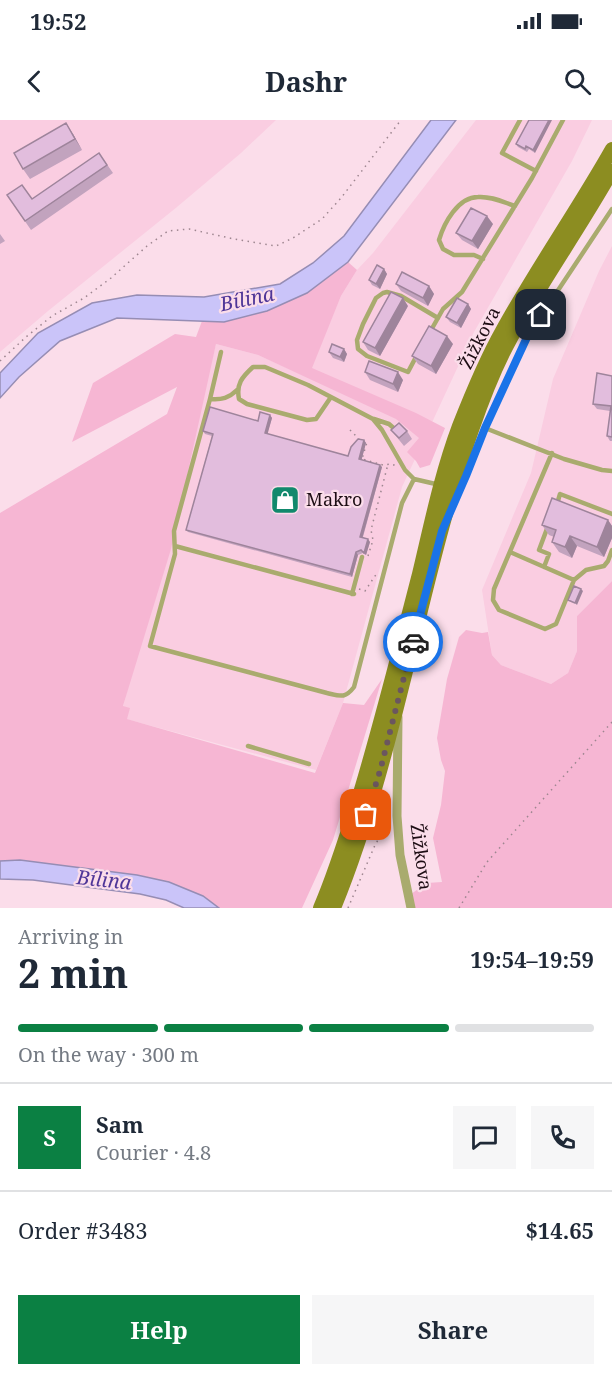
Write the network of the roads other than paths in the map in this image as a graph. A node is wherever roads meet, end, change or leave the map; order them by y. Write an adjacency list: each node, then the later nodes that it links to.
1 (520, 120): 4 (lane)
2 (563, 120): 4 (lane)
3 (612, 149): 22 (main road, Žižkova)
4 (536, 171): 6 (lane)
5 (612, 171): 22 (main road, Žižkova)
6 (515, 206): 8 (lane); 8 (lane)
7 (612, 209): 17 (lane, Žižkova)
8 (483, 259): 9 (lane)
9 (438, 318): 10 (lane); 12 (lane)
10 (428, 336)
11 (221, 352): 15 (lane)
12 (418, 354)
13 (237, 390): 14 (lane); 14 (lane); 15 (lane)
14 (331, 397): 16 (lane)
15 (210, 399): 27 (lane)
16 (373, 419): 18 (lane); 21 (lane)
17 (485, 428): 19 (lane); 26 (lane, Žižkova)
18 (397, 431)
19 (552, 453): 20 (lane); 29 (lane)
20 (612, 471)
21 (414, 479): 22 (lane); 27 (lane)
22 (447, 486): 26 (main road, Žižkova)
23 (556, 505): 24 (lane)
24 (612, 514)
25 (552, 516): 31 (lane)
26 (436, 529): 33 (main road, Žižkova); 36 (main road)
27 (175, 546): 30 (lane)
28 (612, 550): 32 (lane)
29 (510, 552): 31 (lane); 32 (lane)
30 (365, 559)
31 (544, 567): 32 (lane)
32 (574, 580)
33 (398, 702): 37 (main road, Žižkova); 38 (street, Žižkova)
34 (248, 746): 35 (lane)
35 (309, 764)
36 (320, 908)
37 (333, 908)
38 (411, 908)

